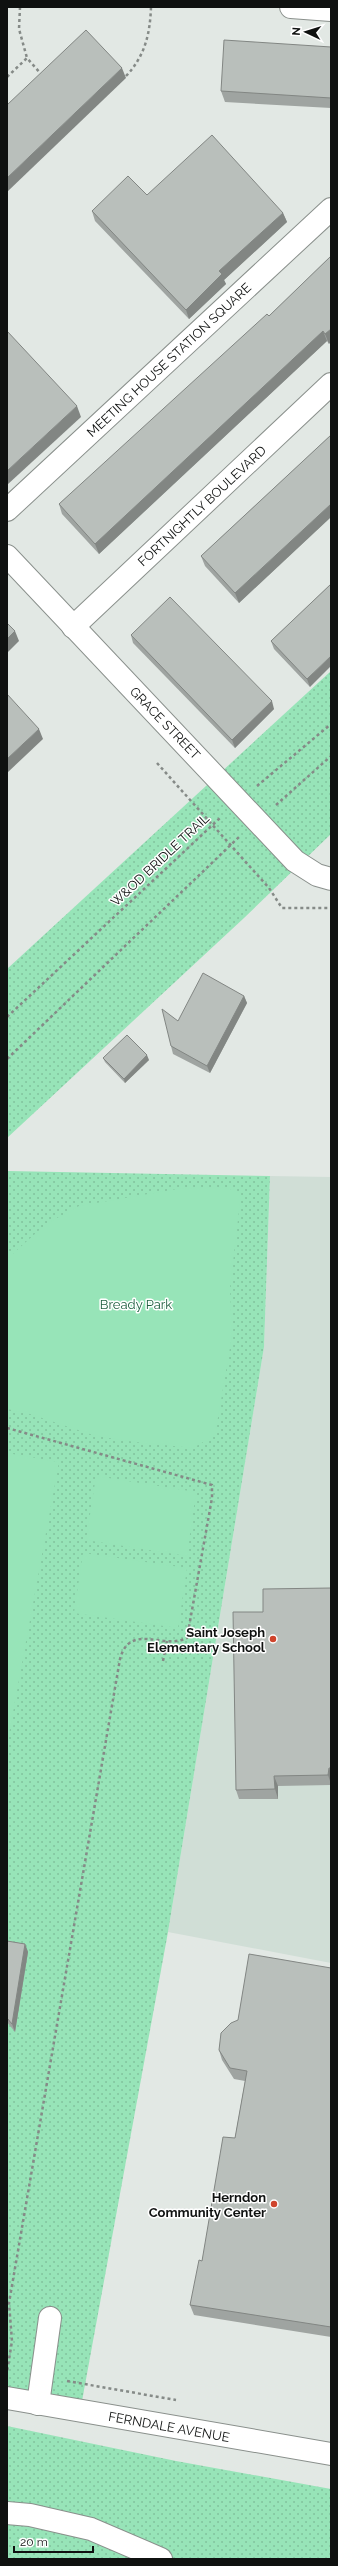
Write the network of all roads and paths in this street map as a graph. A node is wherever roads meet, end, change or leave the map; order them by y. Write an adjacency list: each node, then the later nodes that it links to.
1 (20, 7): 5 (path)
2 (151, 7): 6 (path)
3 (291, 7): 4 (street)
4 (331, 10)
5 (27, 58): 7 (path); 8 (path)
6 (126, 76)
7 (7, 77)
8 (48, 80)
9 (331, 209): 11 (street, MEETING HOUSE STATION SQUARE)
10 (331, 384): 13 (street, FORTNIGHTLY BOULEVARD)
11 (7, 510)
12 (7, 556): 13 (street, GRACE STREET)
13 (73, 627): 17 (street, GRACE STREET)
14 (331, 724): 17 (path, W&OD BRIDLE TRAIL)
15 (331, 756): 18 (path)
16 (157, 763): 19 (path)
17 (239, 801): 18 (street, GRACE STREET); 19 (path, W&OD BRIDLE TRAIL)
18 (256, 822): 20 (path); 21 (street, GRACE STREET)
19 (213, 824): 20 (path); 23 (path, W&OD BRIDLE TRAIL)
20 (230, 844): 22 (path); 24 (path)
21 (331, 879)
22 (331, 908)
23 (7, 1017)
24 (7, 1059)
25 (7, 1428): 26 (path)
26 (166, 1641): 27 (path); 29 (path)
27 (163, 1660)
28 (50, 2318): 31 (street)
29 (7, 2372)
30 (7, 2398): 31 (street, FERNDALE AVENUE)
31 (38, 2404): 32 (street, FERNDALE AVENUE)
32 (331, 2454)
33 (7, 2513): 34 (street)
34 (161, 2559)

